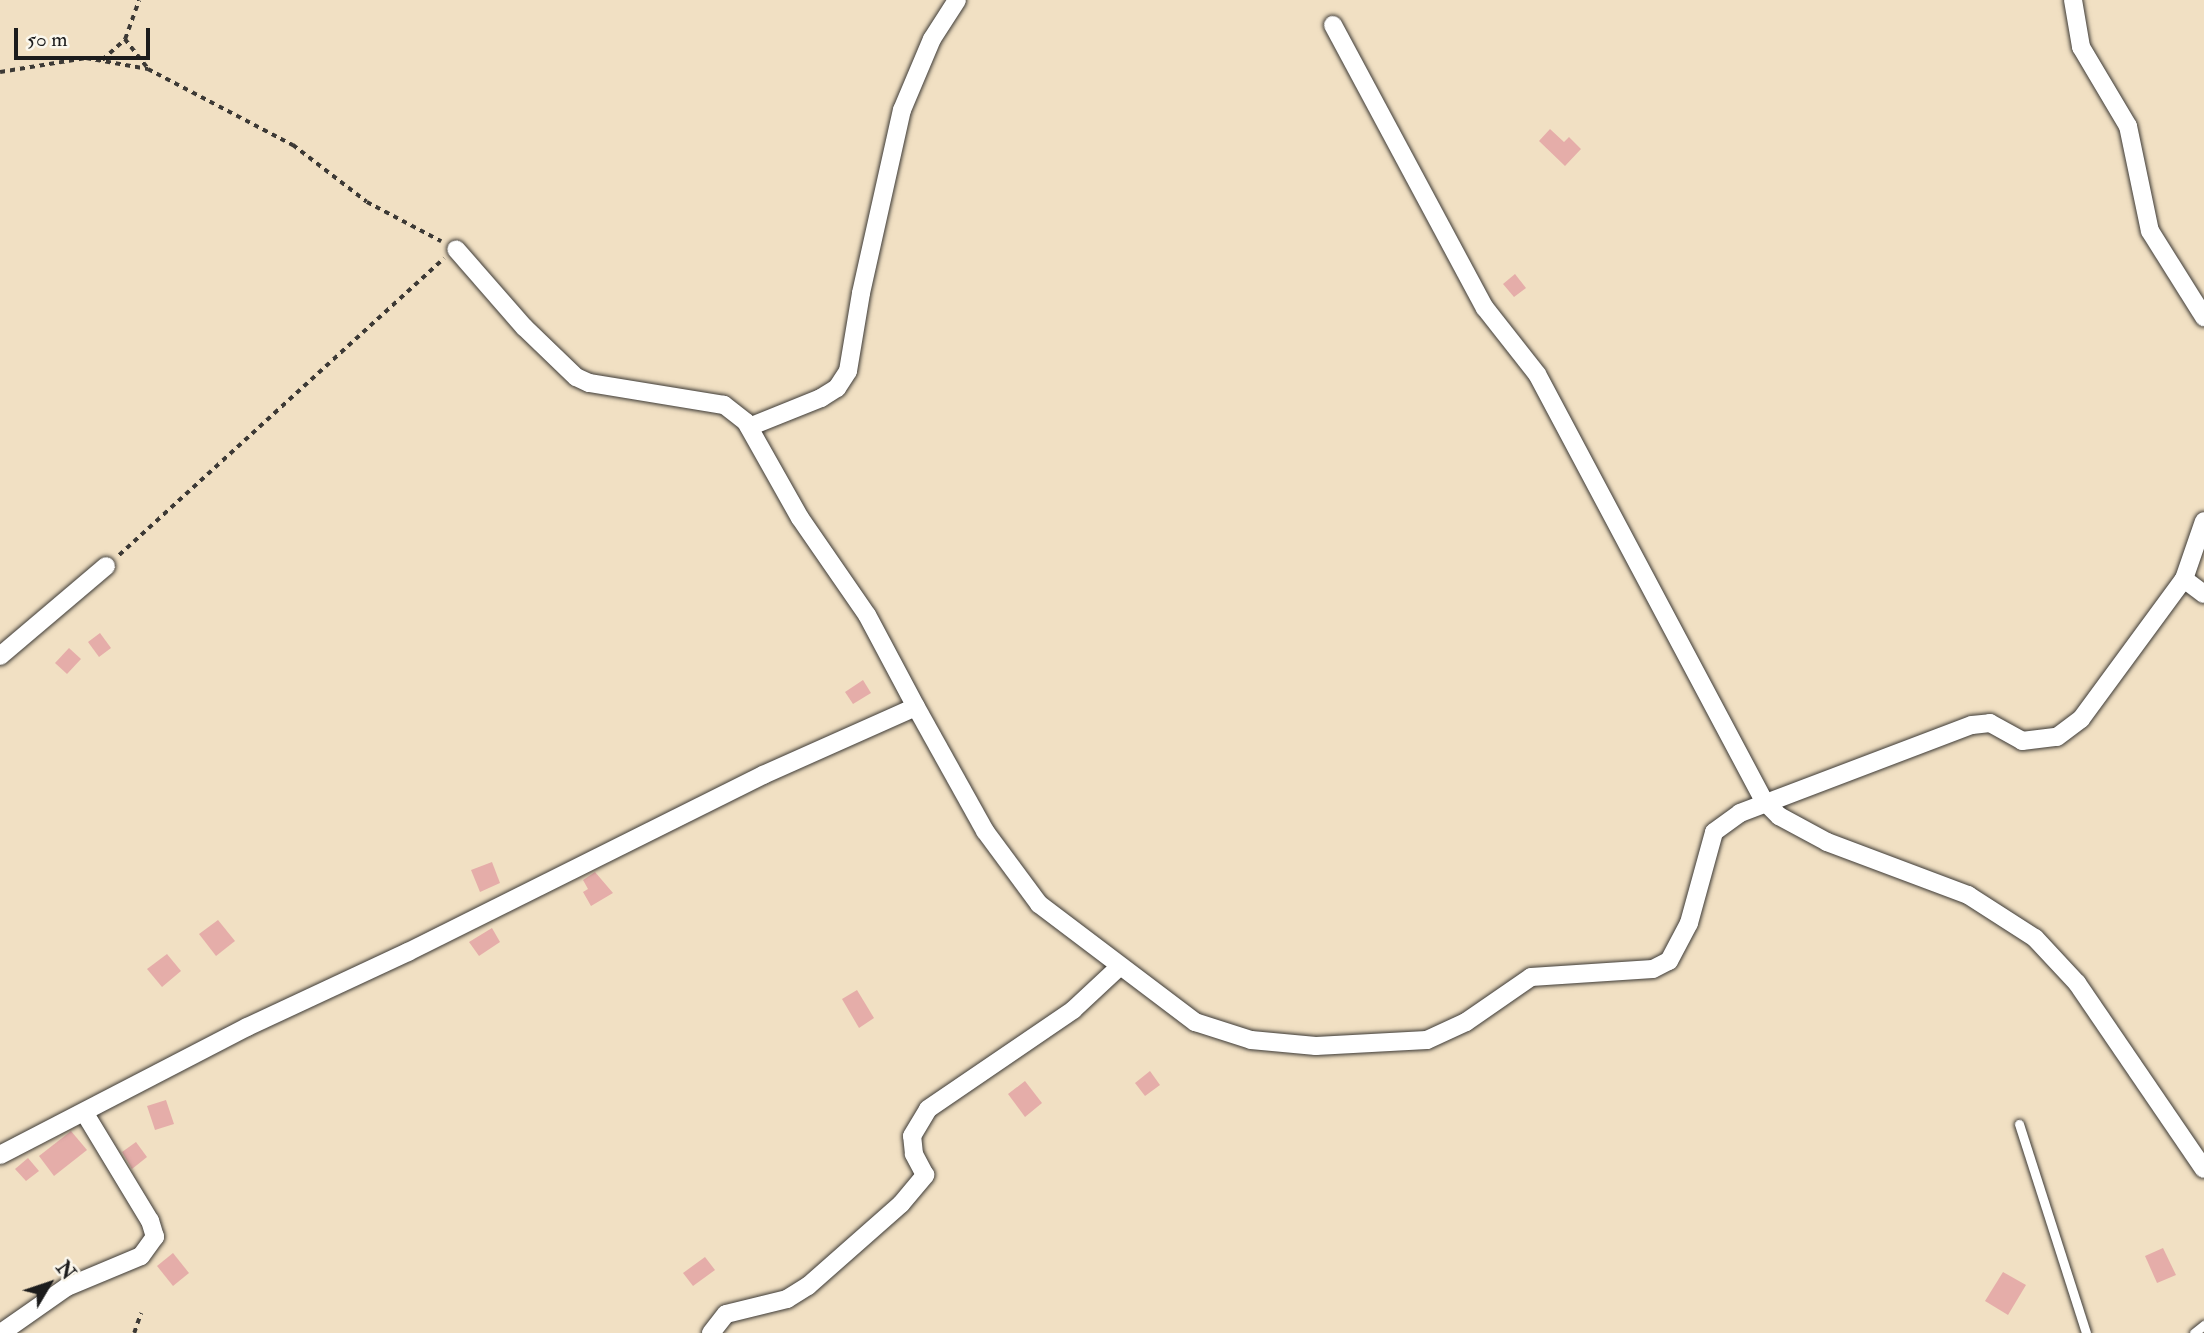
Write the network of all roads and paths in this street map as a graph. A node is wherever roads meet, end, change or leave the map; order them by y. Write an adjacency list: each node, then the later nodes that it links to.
1 (139, 0): 5 (path)
2 (957, 0): 11 (street)
3 (2073, 0): 10 (street)
4 (1333, 24): 18 (street)
5 (125, 38): 6 (path); 7 (path)
6 (102, 60): 7 (path); 8 (path)
7 (148, 69): 9 (path)
8 (0, 72)
9 (456, 249): 11 (street); 13 (path)
10 (2204, 317)
11 (749, 427): 17 (street)
12 (2204, 522): 14 (street)
13 (106, 566): 16 (street)
14 (2184, 579): 15 (street); 18 (street)
15 (2204, 594)
16 (0, 656)
17 (916, 707): 19 (street); 20 (street)
18 (1765, 802): 19 (street); 23 (street)
19 (1118, 968): 28 (street)
20 (84, 1112): 22 (street); 26 (street)
21 (2019, 1124): 29 (lane)
22 (0, 1156)
23 (2204, 1169)
24 (141, 1313): 27 (path)
25 (2204, 1325): 30 (lane)
26 (1, 1333)
27 (134, 1333)
28 (711, 1333)
29 (2086, 1333)
30 (2194, 1333)

